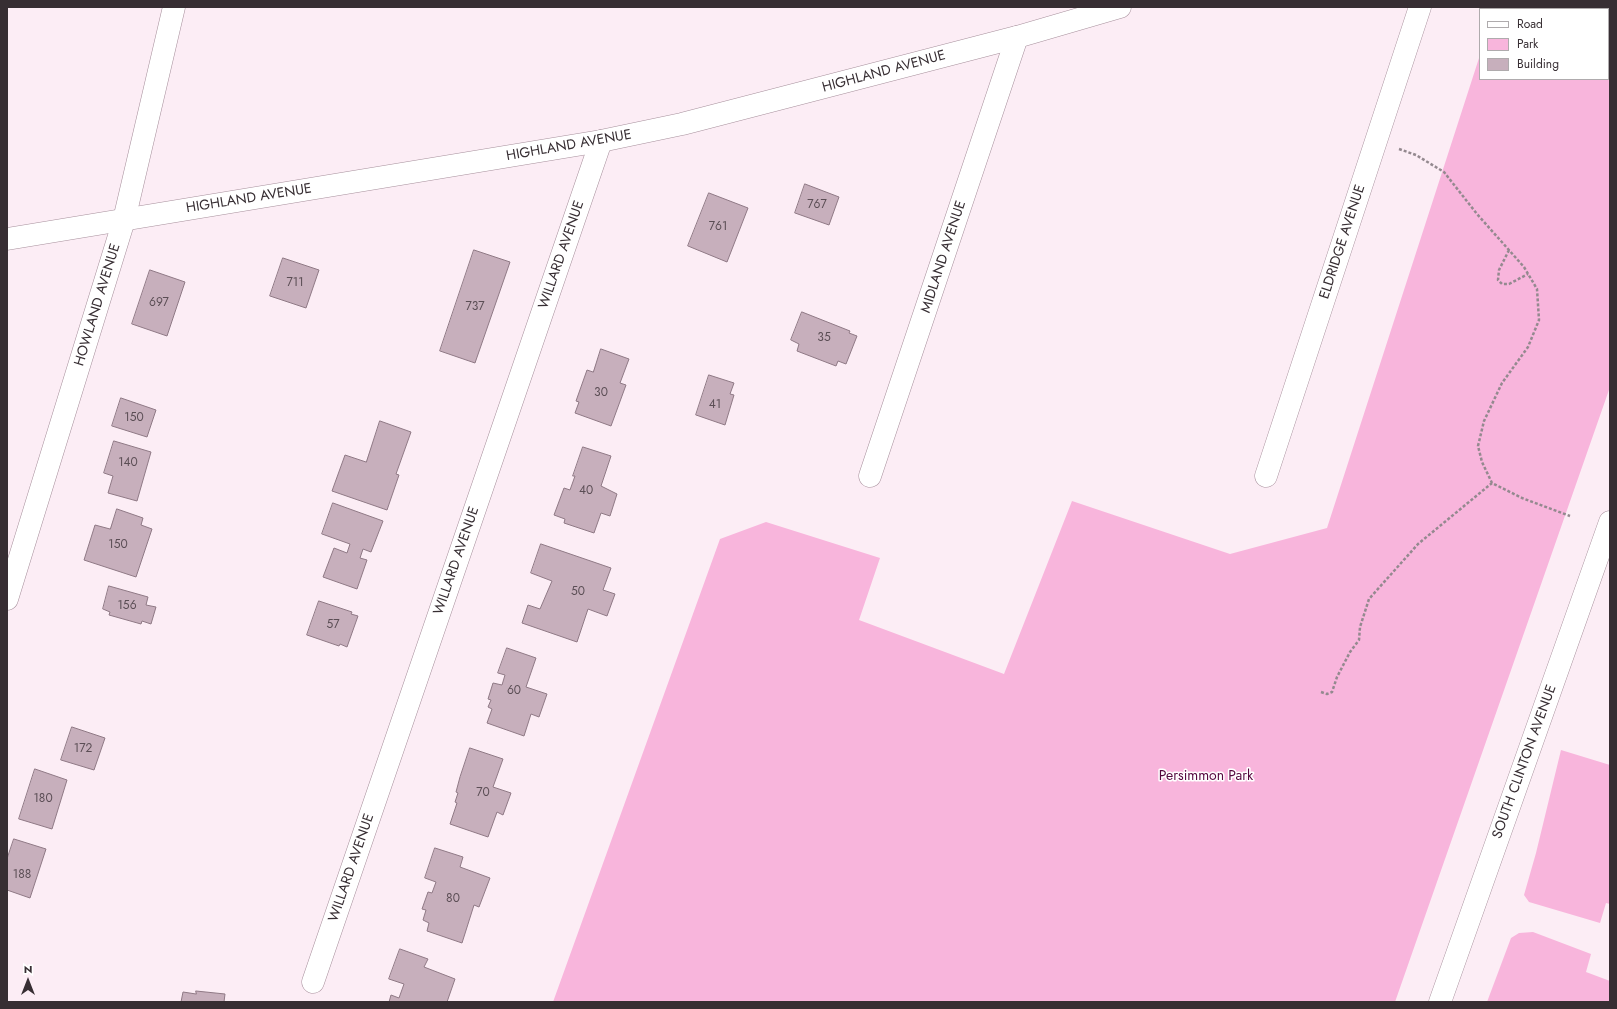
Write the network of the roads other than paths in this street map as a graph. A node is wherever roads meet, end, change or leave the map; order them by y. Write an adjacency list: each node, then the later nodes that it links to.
1 (174, 7): 6 (street, HOWLAND AVENUE)
2 (1120, 7): 4 (street, HIGHLAND AVENUE)
3 (1420, 7): 9 (street, ELDRIDGE AVENUE)
4 (1017, 37): 5 (street, HIGHLAND AVENUE); 8 (street, MIDLAND AVENUE)
5 (601, 141): 6 (street, HIGHLAND AVENUE); 12 (street, WILLARD AVENUE)
6 (124, 220): 7 (street, HIGHLAND AVENUE); 11 (street, HOWLAND AVENUE)
7 (7, 239)
8 (870, 476)
9 (1266, 476)
10 (1609, 528): 13 (street, SOUTH CLINTON AVENUE)
11 (7, 599)
12 (313, 982)
13 (1440, 1002)

